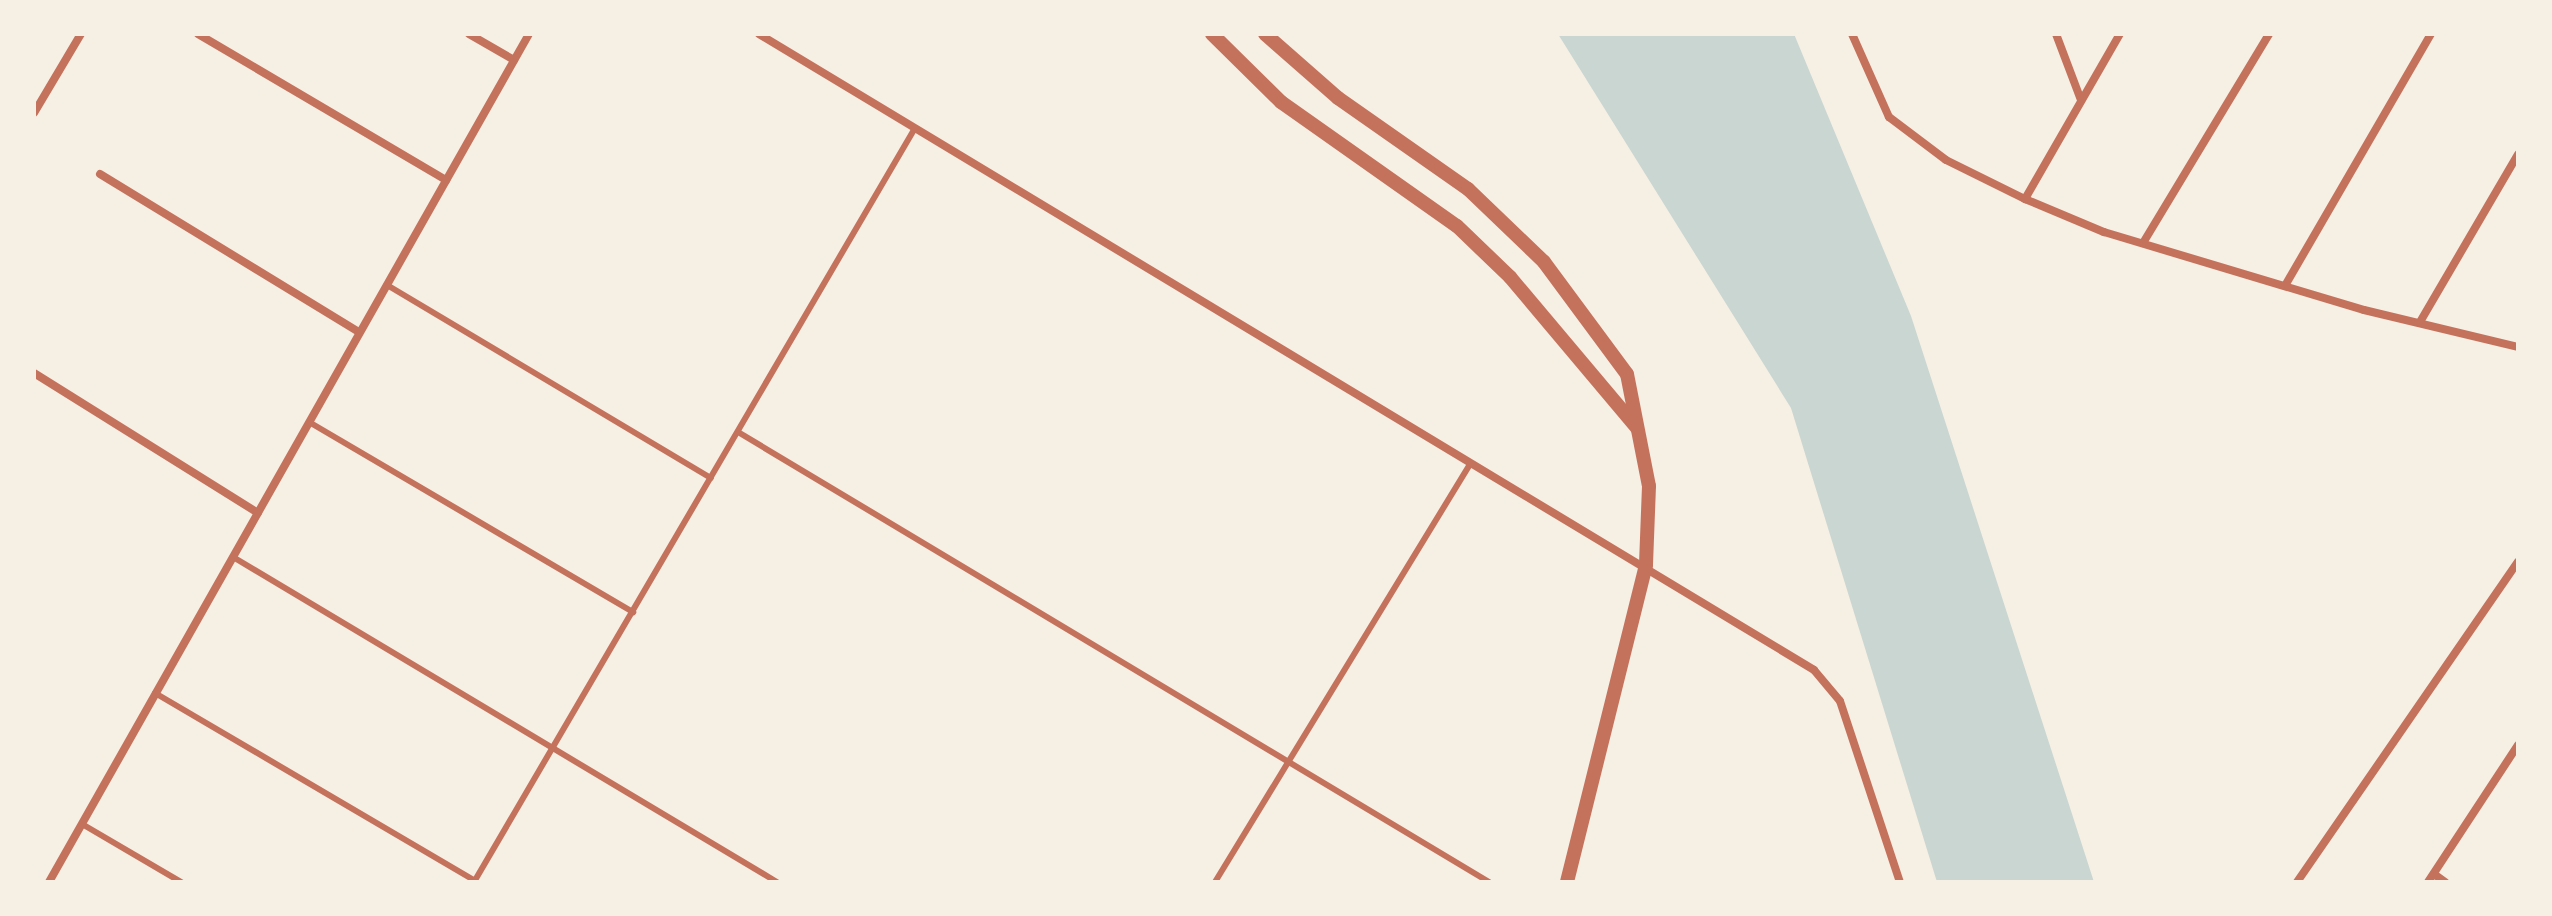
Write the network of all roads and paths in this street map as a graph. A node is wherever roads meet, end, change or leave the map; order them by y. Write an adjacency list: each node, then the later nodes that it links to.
1 (81, 34): 15 (street)
2 (198, 34): 19 (street)
3 (469, 34): 13 (street)
4 (529, 34): 13 (street)
5 (759, 34): 16 (street)
6 (1212, 34): 30 (street)
7 (1265, 34): 30 (street)
8 (1852, 34): 20 (street)
9 (2056, 34): 14 (street)
10 (2120, 34): 14 (street)
11 (2269, 34): 21 (street)
12 (2431, 34): 22 (street)
13 (514, 60): 19 (street)
14 (2081, 100): 20 (street)
15 (34, 113)
16 (915, 128): 29 (lane); 31 (street)
17 (2518, 154): 24 (street)
18 (100, 174): 25 (street)
19 (446, 180): 23 (street)
20 (2025, 199): 21 (street)
21 (2143, 243): 22 (street)
22 (2286, 284): 24 (street)
23 (387, 285): 25 (street); 32 (lane)
24 (2420, 322): 26 (street)
25 (359, 332): 28 (street)
26 (2518, 347)
27 (34, 373): 33 (street)
28 (309, 422): 33 (street); 37 (lane)
29 (738, 432): 32 (lane); 41 (lane)
30 (1639, 432): 36 (street)
31 (1471, 463): 36 (street); 41 (lane)
32 (711, 478): 37 (lane)
33 (258, 513): 34 (street)
34 (233, 557): 38 (street); 40 (lane)
35 (2518, 562): 52 (street)
36 (1646, 565): 50 (street); 51 (street)
37 (633, 612): 40 (lane)
38 (155, 693): 42 (street); 46 (lane)
39 (2518, 745): 43 (street)
40 (552, 749): 46 (lane); 47 (lane)
41 (1286, 760): 48 (lane); 49 (lane)
42 (82, 824): 44 (street); 45 (lane)
43 (2434, 874): 53 (street); 54 (street)
44 (49, 882)
45 (181, 882)
46 (474, 882)
47 (777, 882)
48 (1215, 882)
49 (1489, 882)
50 (1567, 882)
51 (1900, 882)
52 (2297, 882)
53 (2428, 882)
54 (2445, 882)

